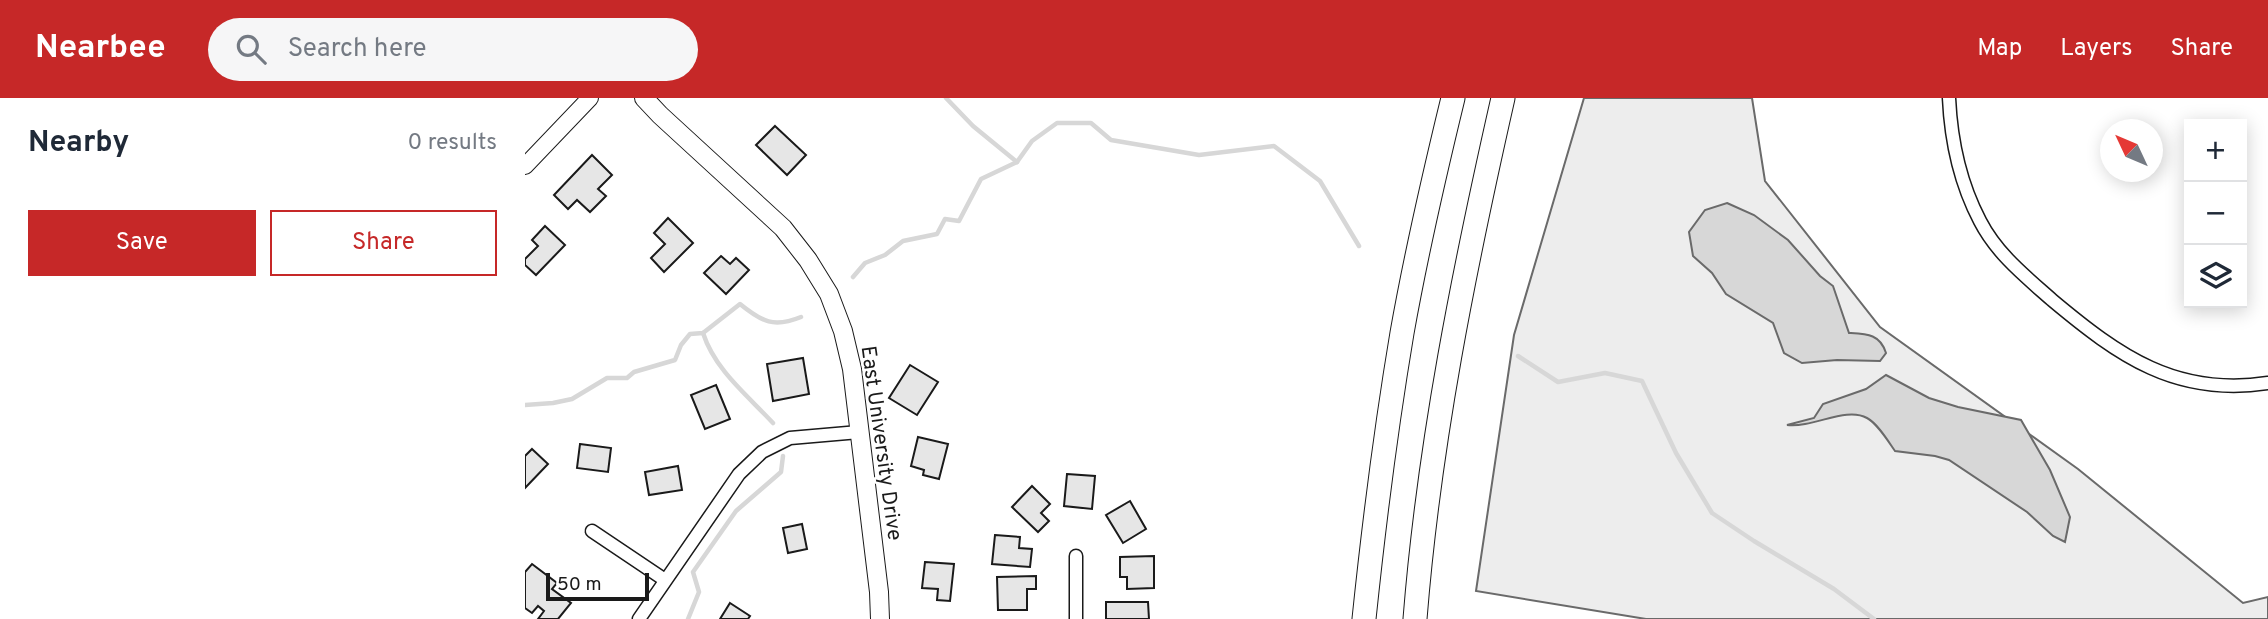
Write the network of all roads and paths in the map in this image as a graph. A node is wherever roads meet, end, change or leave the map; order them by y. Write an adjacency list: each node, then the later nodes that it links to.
1 (590, 98): 6 (street)
2 (644, 98): 8 (main road, East University Drive)
3 (1453, 98): 15 (highway)
4 (1503, 98): 16 (highway)
5 (1949, 98): 7 (street)
6 (525, 166)
7 (2268, 383)
8 (859, 432): 11 (street); 13 (main road, East University Drive)
9 (591, 531): 11 (street)
10 (1076, 556): 14 (street)
11 (665, 580): 12 (street)
12 (639, 619)
13 (880, 619)
14 (1076, 619)
15 (1364, 619)
16 (1415, 619)

